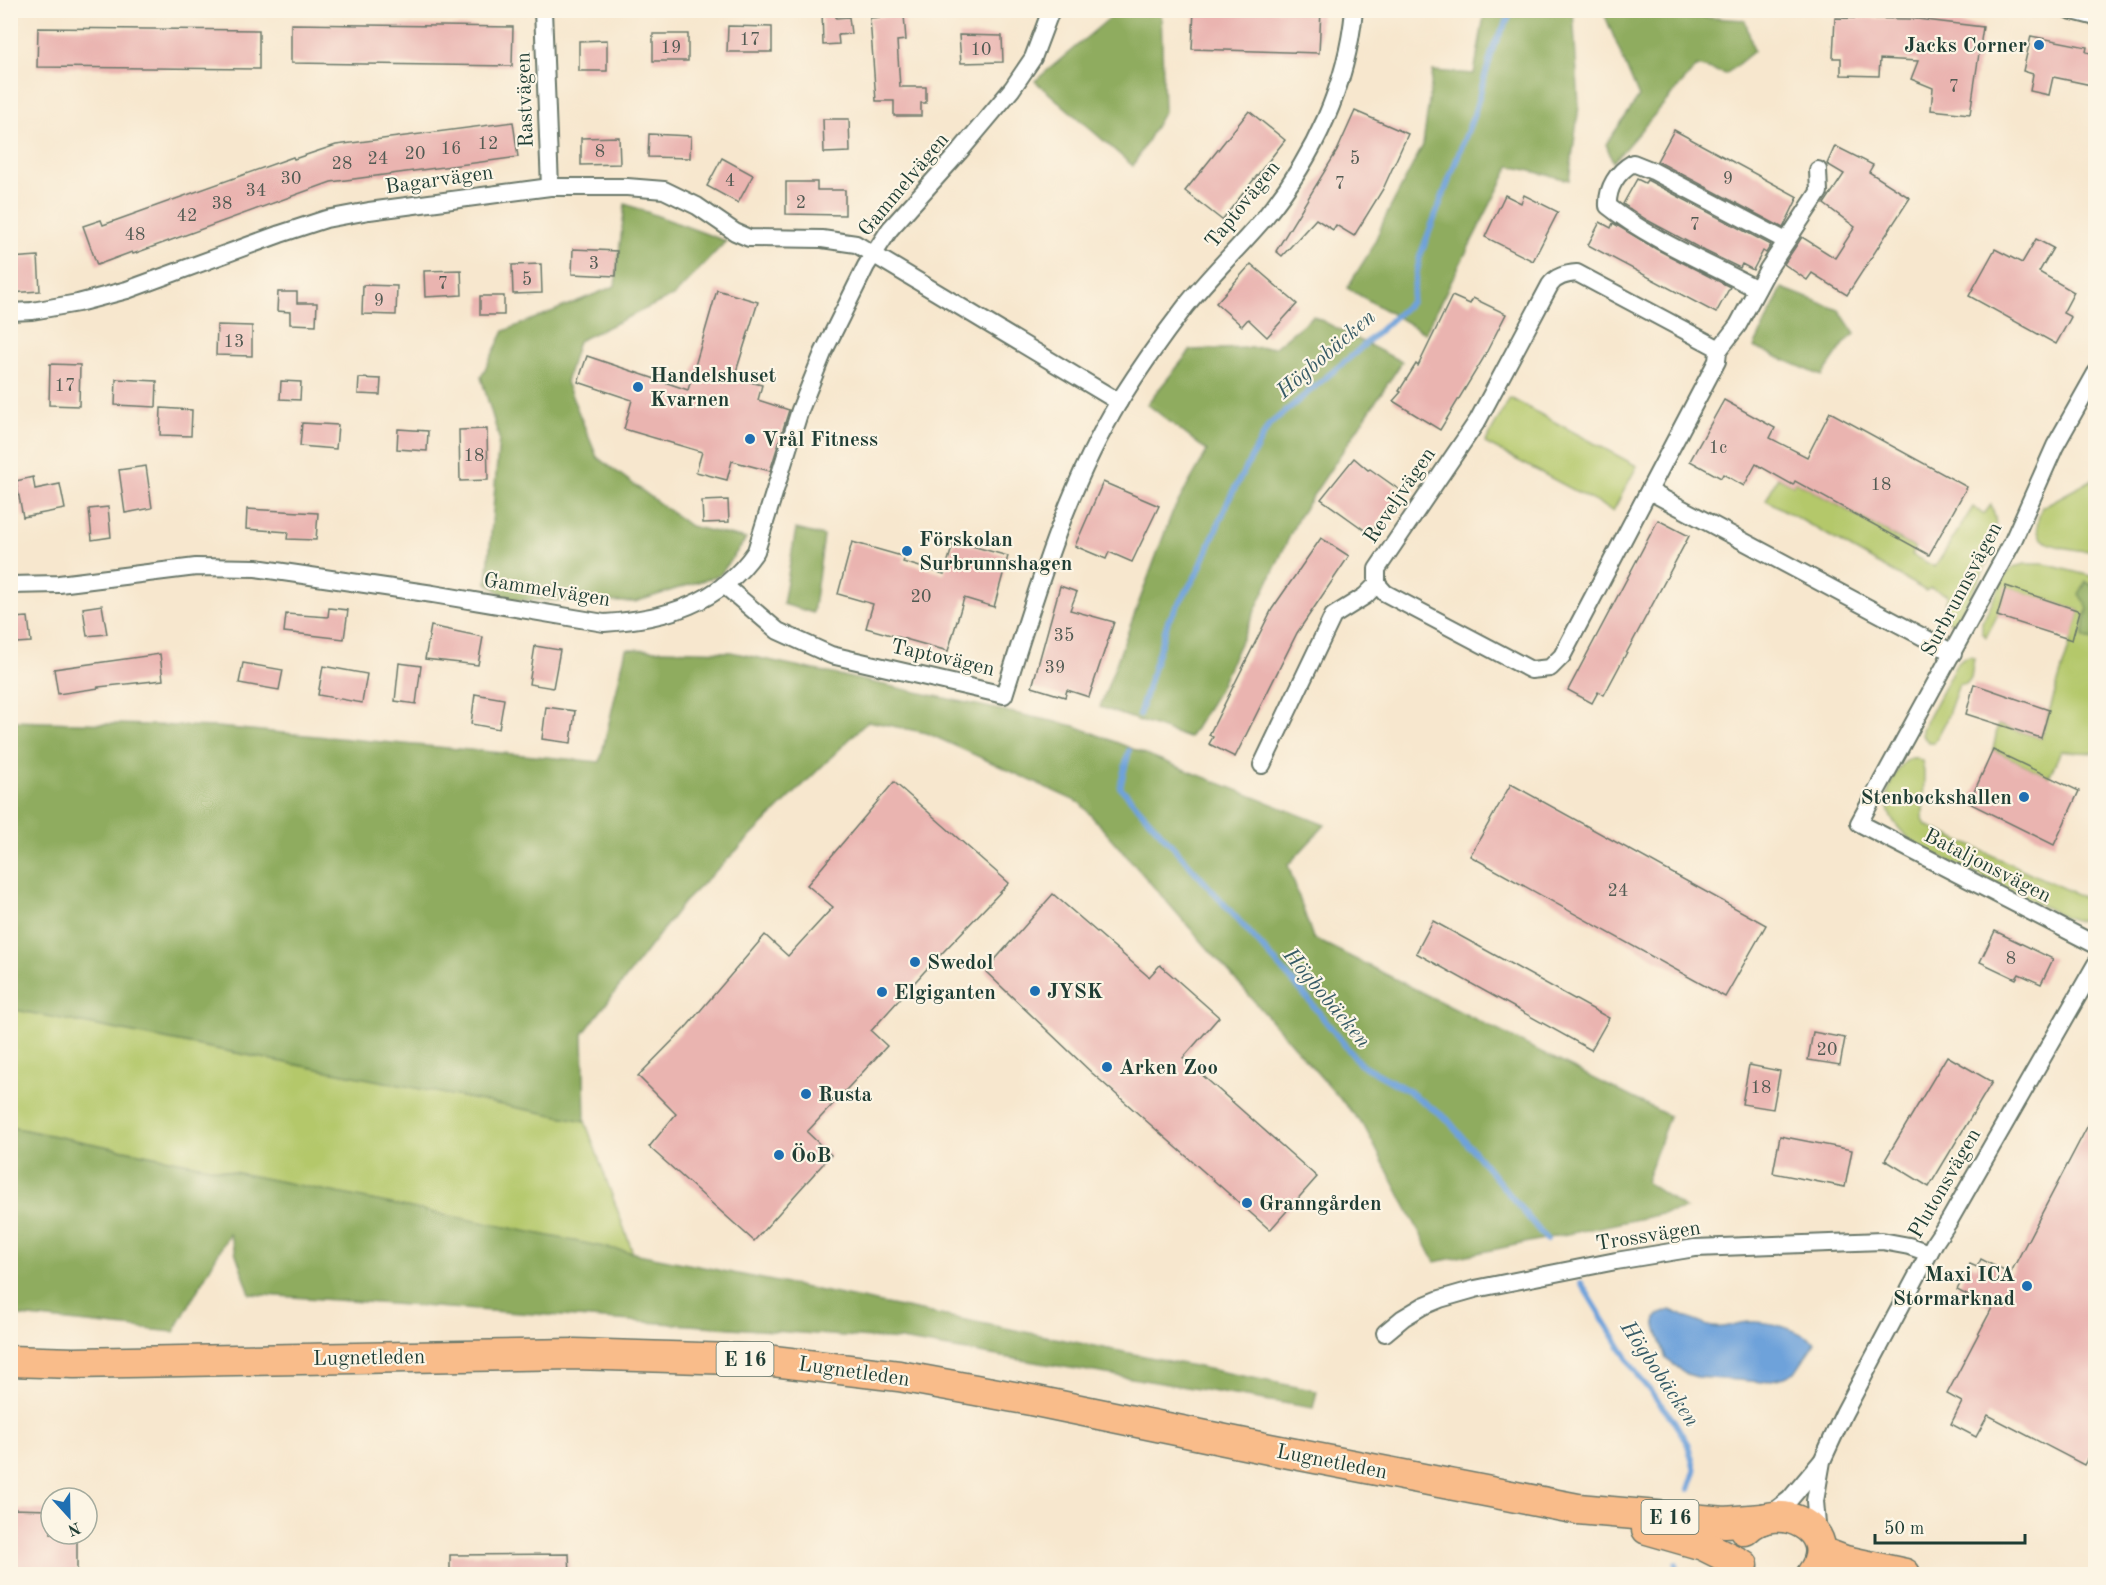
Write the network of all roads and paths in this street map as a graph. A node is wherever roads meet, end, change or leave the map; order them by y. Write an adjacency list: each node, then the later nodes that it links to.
1 (543, 10): 7 (street, Rastvägen)
2 (1052, 10): 9 (street, Gammelvägen)
3 (1354, 10): 14 (street, Taptovägen)
4 (2069, 10): 5 (street)
5 (2096, 17)
6 (1818, 170): 8 (street)
7 (550, 187): 9 (street, Bagarvägen); 11 (street, Bagarvägen)
8 (1786, 242): 10 (street); 10 (street)
9 (872, 254): 14 (street); 18 (street, Gammelvägen)
10 (1757, 289): 12 (street)
11 (10, 312)
12 (1718, 351): 15 (street); 16 (street, Reveljvägen)
13 (2096, 373): 19 (street, Surbrunnsvägen)
14 (1119, 402): 18 (street, Taptovägen)
15 (1649, 490): 16 (street); 19 (street)
16 (1377, 584): 20 (street)
17 (10, 585): 18 (street, Gammelvägen)
18 (724, 585)
19 (1953, 653): 21 (street, Surbrunnsvägen)
20 (1262, 765)
21 (1859, 824): 22 (street, Bataljonsvägen)
22 (2096, 945)
23 (2096, 964): 24 (street, Plutonsvägen)
24 (1929, 1252): 25 (street, Trossvägen); 27 (street, Plutonsvägen)
25 (1385, 1334)
26 (10, 1361): 28 (highway, Lugnetleden / E 16)
27 (1822, 1461): 29 (street, Plutonsvägen); 30 (street, Plutonsvägen)
28 (1578, 1509): 29 (highway, Lugnetleden / E 16); 31 (highway, Lugnetleden / E 16)
29 (1764, 1518): 30 (highway, E 16); 31 (highway, E 16)
30 (1817, 1556): 32 (highway, E 16)
31 (1748, 1571)
32 (1905, 1575)

